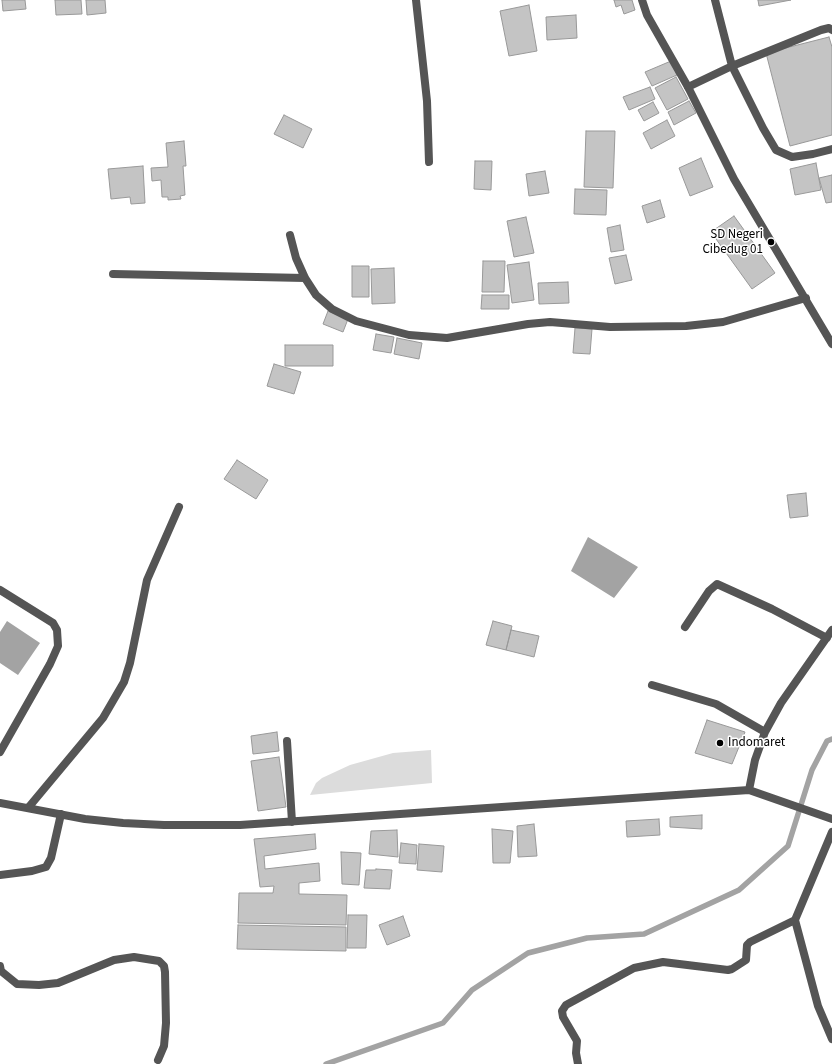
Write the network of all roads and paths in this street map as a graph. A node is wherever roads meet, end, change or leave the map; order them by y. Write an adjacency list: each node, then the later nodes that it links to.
1 (416, 0): 8 (street)
2 (642, 0): 6 (street)
3 (714, 0): 5 (street)
4 (832, 30): 5 (street)
5 (732, 66): 6 (street); 7 (street)
6 (688, 87): 12 (street)
7 (832, 149)
8 (429, 162)
9 (290, 235): 11 (street)
10 (113, 274): 11 (street)
11 (305, 278): 12 (street)
12 (806, 298): 13 (street)
13 (832, 344)
14 (179, 507): 25 (street)
15 (0, 590): 22 (street)
16 (684, 627): 18 (street)
17 (832, 630): 18 (street)
18 (827, 638): 20 (street)
19 (652, 685): 20 (street)
20 (765, 732): 23 (street)
21 (287, 741): 28 (street)
22 (0, 752)
23 (750, 790): 27 (street); 28 (street)
24 (0, 804): 25 (street)
25 (28, 808): 26 (street)
26 (61, 814): 28 (street); 30 (street)
27 (832, 819)
28 (292, 822)
29 (832, 832): 31 (street)
30 (0, 875)
31 (795, 920): 33 (street); 35 (street)
32 (0, 966): 34 (street)
33 (832, 1039)
34 (158, 1060)
35 (578, 1064)

